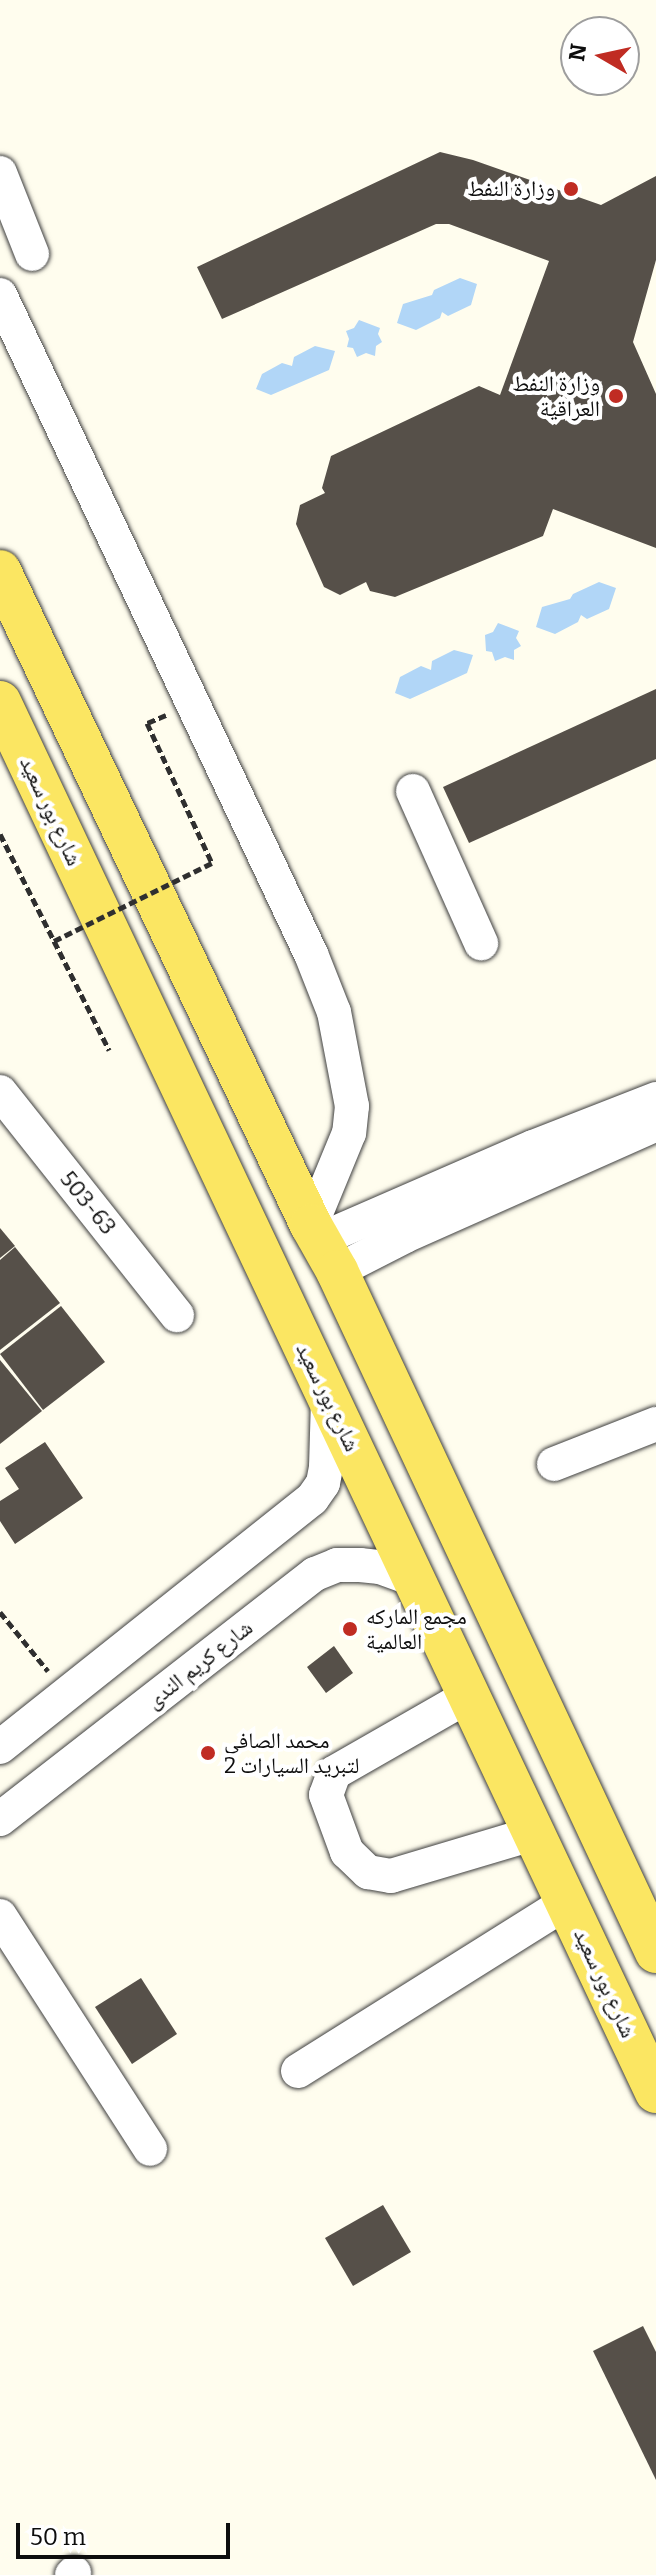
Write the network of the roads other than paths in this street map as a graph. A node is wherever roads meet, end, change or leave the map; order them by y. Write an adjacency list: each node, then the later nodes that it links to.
1 (0, 173): 2 (street)
2 (32, 254)
3 (0, 295): 12 (street)
4 (0, 571): 12 (main road)
5 (0, 702): 14 (main road, شارع بور سعيد)
6 (413, 791): 7 (street)
7 (481, 943)
8 (0, 1092): 13 (street, 503-63)
9 (656, 1099): 11 (street)
10 (656, 1124): 11 (street)
11 (400, 1222): 12 (street)
12 (322, 1246): 24 (main road)
13 (177, 1315)
14 (328, 1398): 17 (main road, شارع بور سعيد); 19 (street)
15 (656, 1424): 16 (street)
16 (554, 1464)
17 (416, 1580): 18 (main road, شارع بور سعيد); 20 (street, شارع كريم الندى)
18 (470, 1695): 21 (main road, شارع بور سعيد); 21 (street)
19 (0, 1747)
20 (0, 1819)
21 (535, 1833): 22 (main road, شارع بور سعيد)
22 (567, 1902): 25 (street); 26 (main road, شارع بور سعيد)
23 (0, 1916): 27 (street)
24 (656, 1952)
25 (298, 2071)
26 (656, 2092)
27 (150, 2149)

